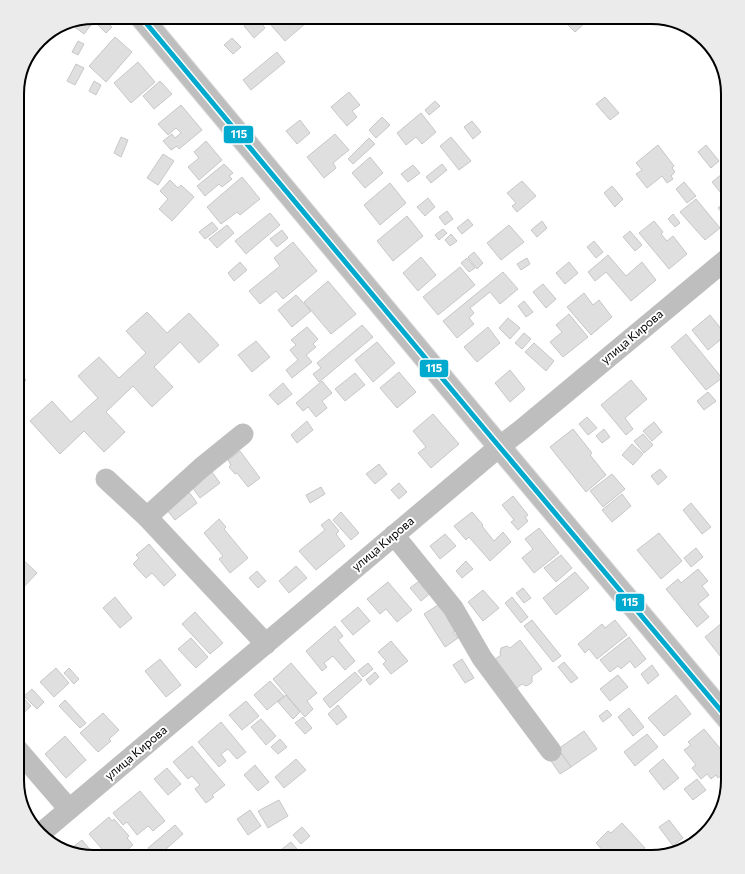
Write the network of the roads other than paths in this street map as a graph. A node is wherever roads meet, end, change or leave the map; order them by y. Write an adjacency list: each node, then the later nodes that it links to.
1 (147, 24): 4 (main road)
2 (721, 264): 4 (street, улица Кирова)
3 (243, 434): 6 (street)
4 (499, 447): 7 (street, улица Кирова); 9 (main road)
5 (106, 479): 6 (street)
6 (147, 517): 8 (street)
7 (394, 535): 8 (street, улица Кирова); 10 (street)
8 (266, 644): 12 (street, улица Кирова)
9 (721, 711)
10 (551, 751)
11 (24, 757): 12 (street)
12 (69, 809): 13 (street, улица Кирова)
13 (45, 830)

